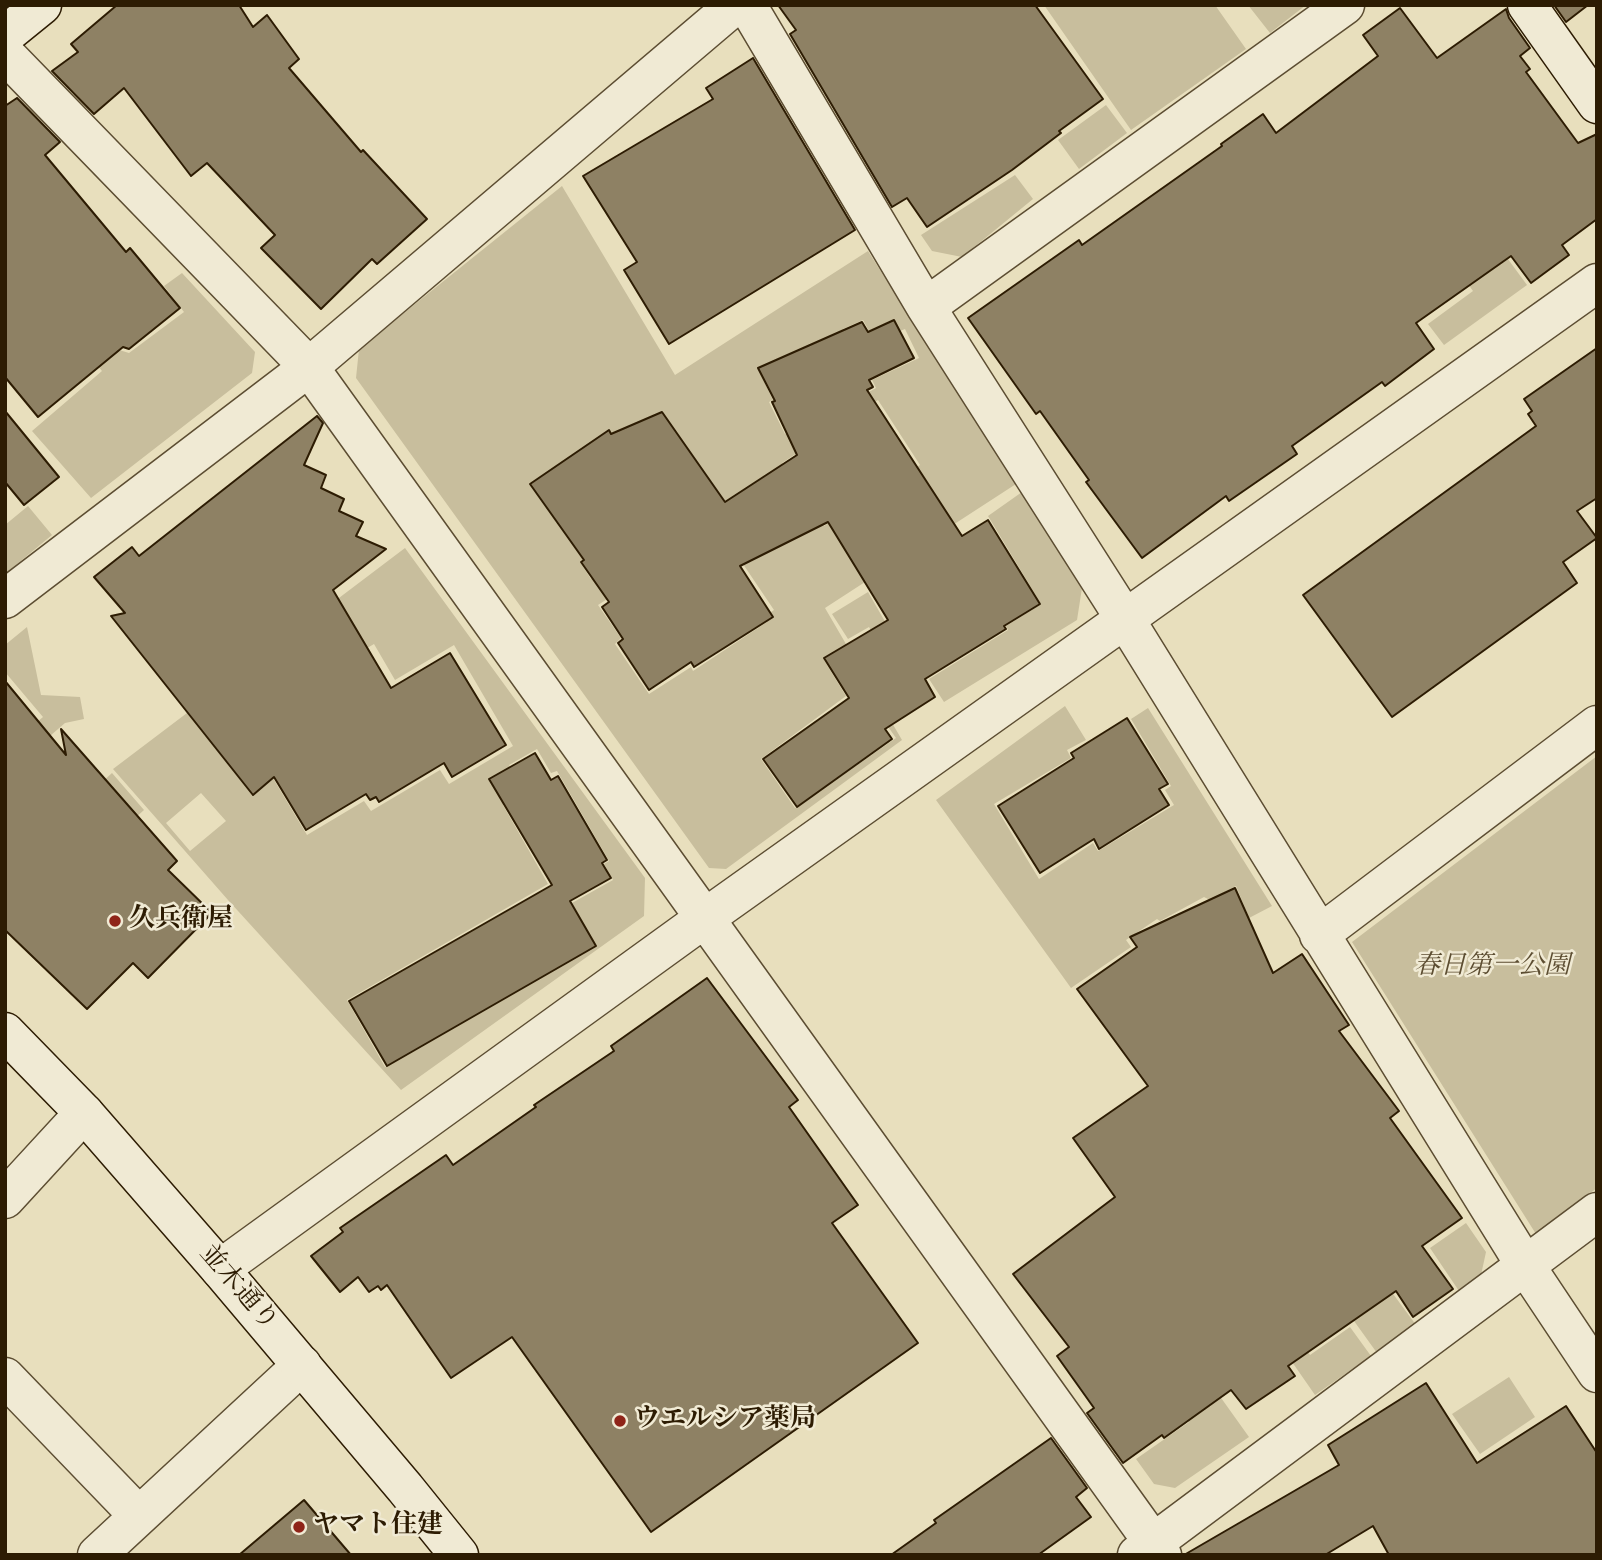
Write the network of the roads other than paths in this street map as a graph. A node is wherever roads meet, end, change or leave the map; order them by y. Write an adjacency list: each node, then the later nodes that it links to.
1 (42, 5): 6 (street)
2 (735, 5): 11 (street)
3 (747, 5): 10 (street)
4 (1345, 5): 10 (street)
5 (1527, 5): 8 (street)
6 (5, 35)
7 (5, 54): 11 (street)
8 (1597, 104)
9 (1597, 283): 13 (street)
10 (926, 307): 13 (street)
11 (309, 367): 12 (street); 15 (street)
12 (5, 599)
13 (1125, 619): 15 (street); 16 (street)
14 (1597, 725): 16 (street)
15 (705, 918): 22 (street); 27 (street)
16 (1319, 935): 21 (street)
17 (5, 1032): 18 (street, 並木通り)
18 (84, 1113): 19 (street); 22 (street, 並木通り)
19 (5, 1199)
20 (1597, 1212): 21 (street)
21 (1525, 1265): 24 (street); 27 (street)
22 (220, 1269): 23 (street, 並木通り)
23 (302, 1365): 26 (street); 29 (street, 並木通り)
24 (1597, 1373)
25 (5, 1377): 26 (street)
26 (139, 1516): 28 (street)
27 (1151, 1551)
28 (97, 1555)
29 (459, 1555)

